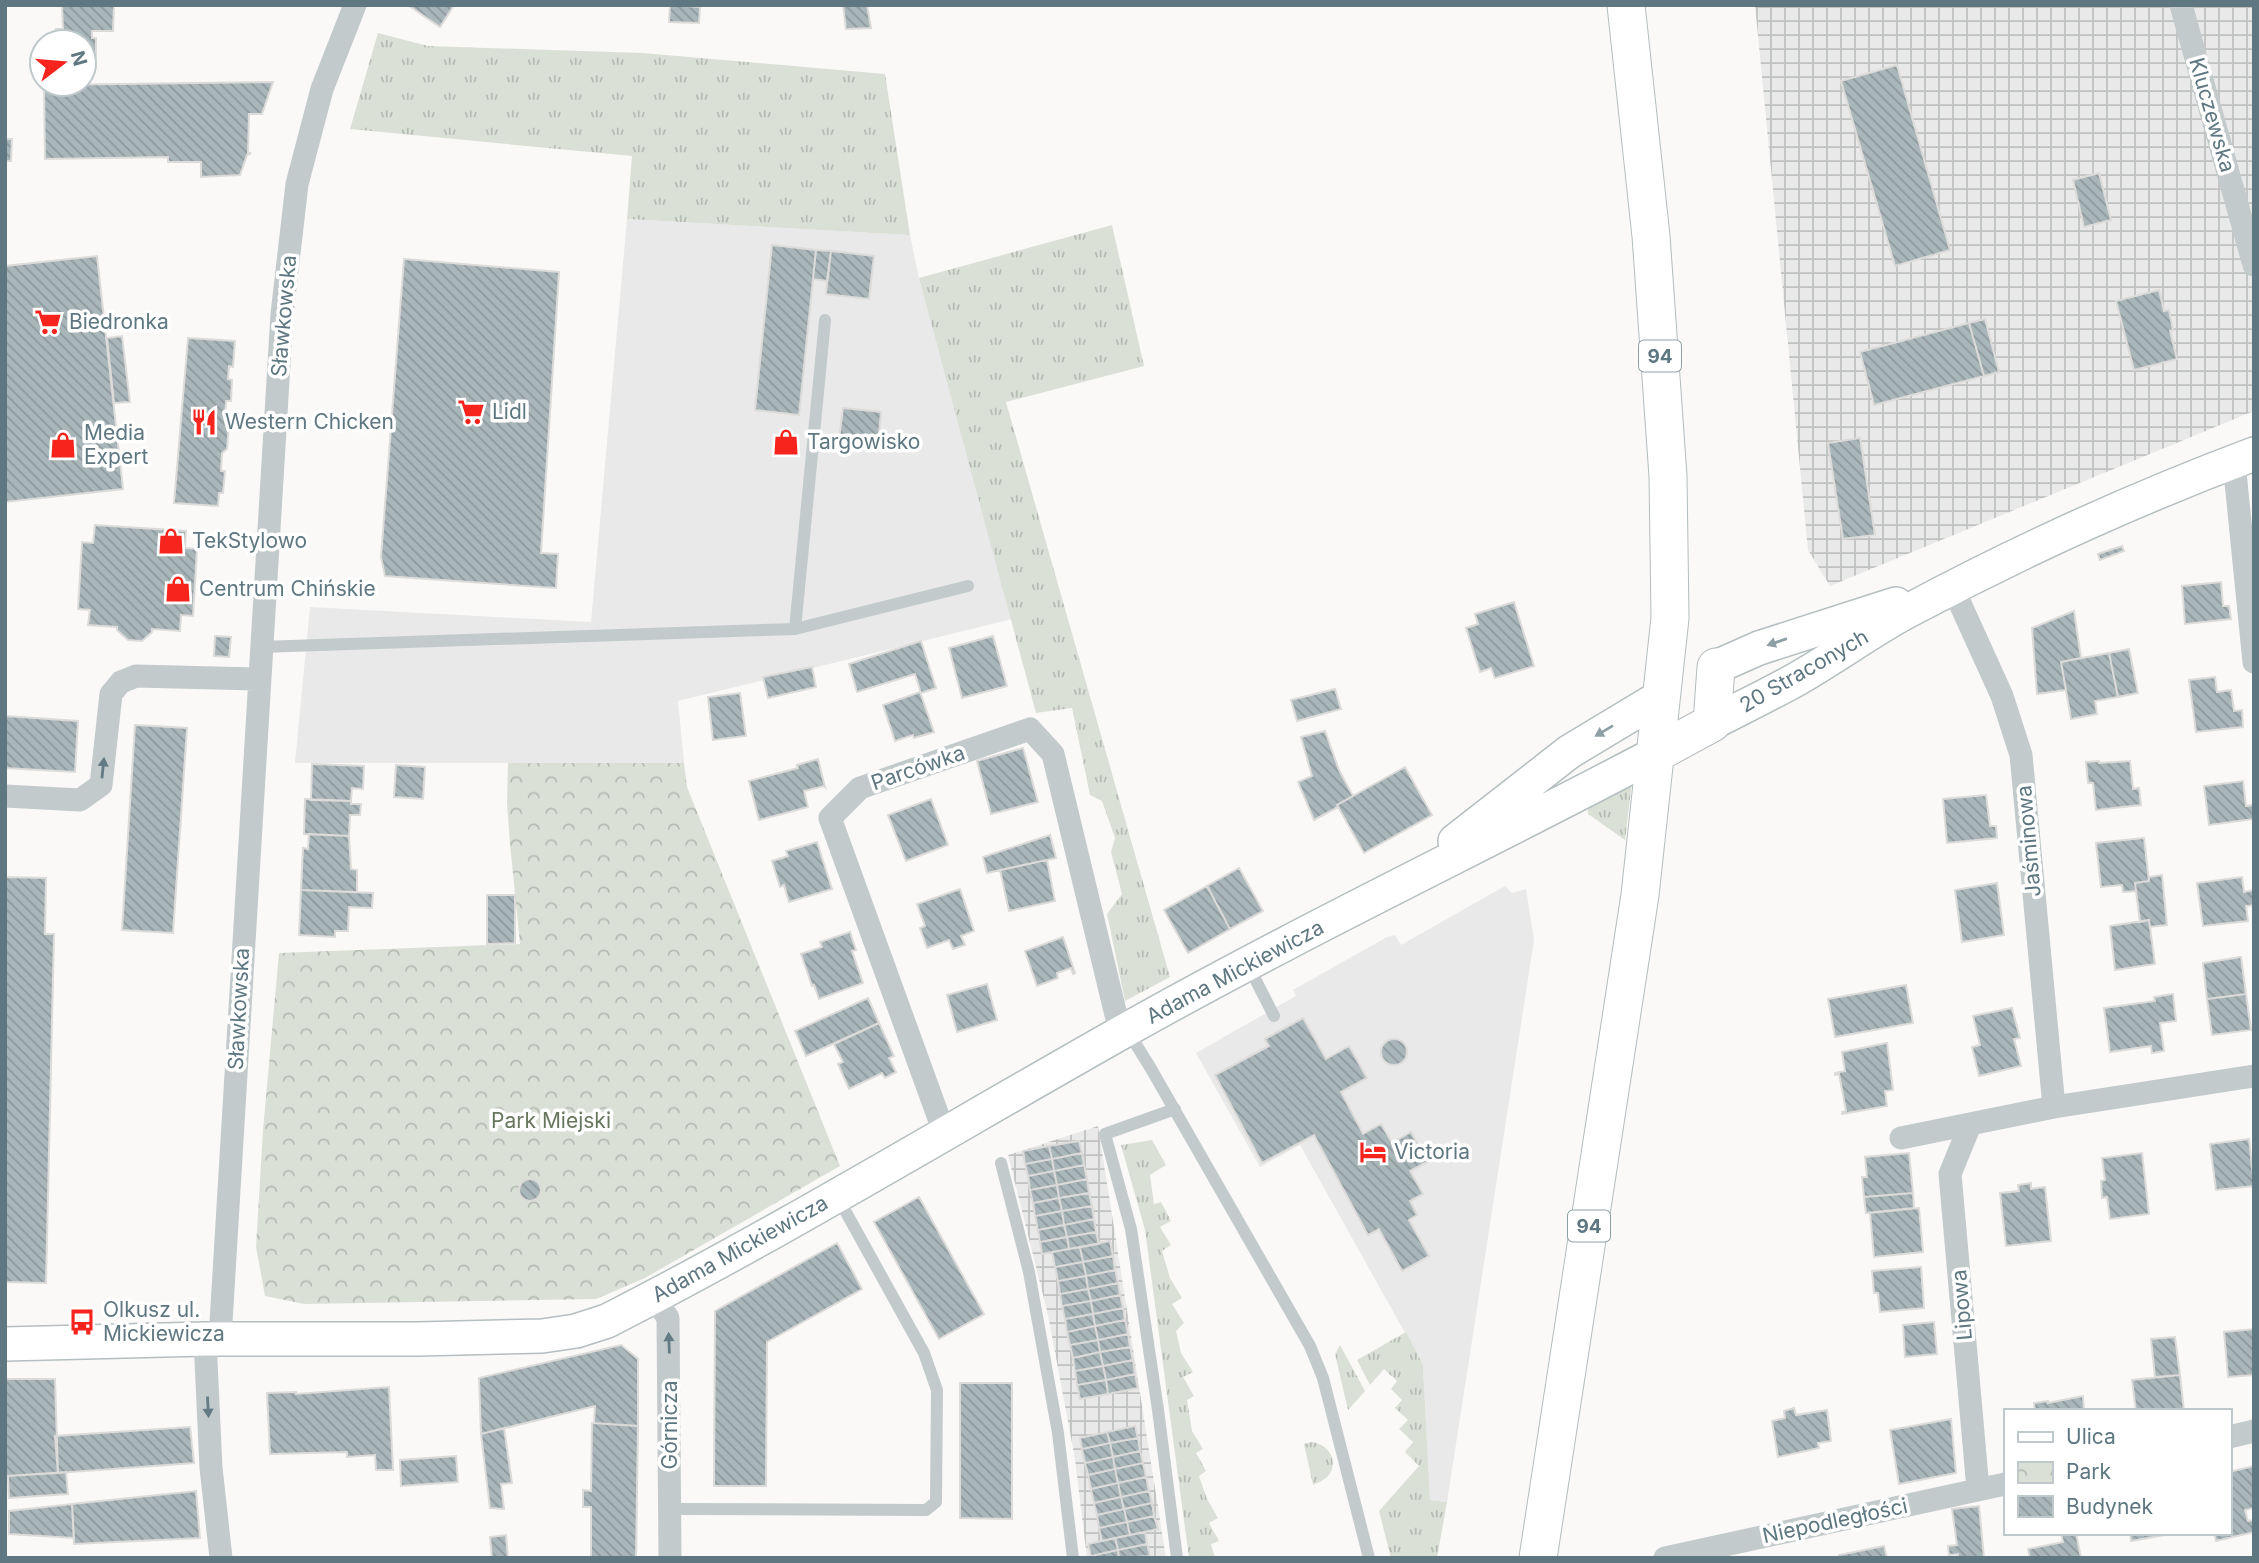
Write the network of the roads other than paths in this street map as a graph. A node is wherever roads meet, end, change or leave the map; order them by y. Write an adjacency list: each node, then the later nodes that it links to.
1 (355, 5): 10 (street, Sławkowska)
2 (1626, 5): 14 (main road, 94)
3 (2181, 5): 4 (street, Kluczewska)
4 (2254, 265)
5 (825, 320): 9 (lane)
6 (2244, 458): 8 (street, 20 Straconych); 11 (street)
7 (968, 586): 9 (lane)
8 (1952, 587): 12 (street, 20 Straconych, one-way to 12); 15 (street, 20 Straconych); 23 (street, Jaśminowa)
9 (794, 629): 10 (lane)
10 (261, 647): 13 (street, Sławkowska)
11 (2254, 662)
12 (1716, 667): 14 (main road, 20 Straconych); 15 (main road)
13 (259, 679): 17 (street, one-way to 13); 31 (street, Sławkowska)
14 (1662, 696): 16 (main road, 94); 18 (street, Adama Mickiewicza, one-way to 18)
15 (1712, 723): 16 (main road, 20 Straconych)
16 (1655, 754): 18 (street, Adama Mickiewicza); 43 (main road, 94)
17 (5, 796)
18 (1401, 883): 19 (street, Adama Mickiewicza)
19 (1248, 965): 20 (lane); 21 (street, Adama Mickiewicza)
20 (1274, 1016)
21 (1126, 1030): 24 (lane); 26 (street, Adama Mickiewicza); 26 (street, Parcówka)
22 (2254, 1076): 23 (street)
23 (2054, 1107): 25 (street)
24 (1175, 1109): 41 (lane); 42 (lane)
25 (1970, 1125): 27 (street); 36 (street, Lipowa)
26 (945, 1135): 29 (street, Adama Mickiewicza)
27 (1901, 1138)
28 (1001, 1163): 40 (lane)
29 (836, 1196): 30 (street, Adama Mickiewicza); 37 (lane)
30 (654, 1297): 31 (street, Adama Mickiewicza); 37 (street, Górnicza, one-way to 30)
31 (212, 1339): 32 (street, Adama Mickiewicza); 38 (street, Sławkowska, one-way to 38)
32 (5, 1344)
33 (2254, 1431): 34 (street)
34 (2231, 1437)
35 (2004, 1483): 36 (street, Niepodległości)
36 (1978, 1489): 44 (street, Niepodległości)
37 (670, 1509): 39 (street, Górnicza)
38 (221, 1558)
39 (670, 1558)
40 (1073, 1558)
41 (1177, 1558)
42 (1369, 1558)
43 (1538, 1558)
44 (1665, 1558)

